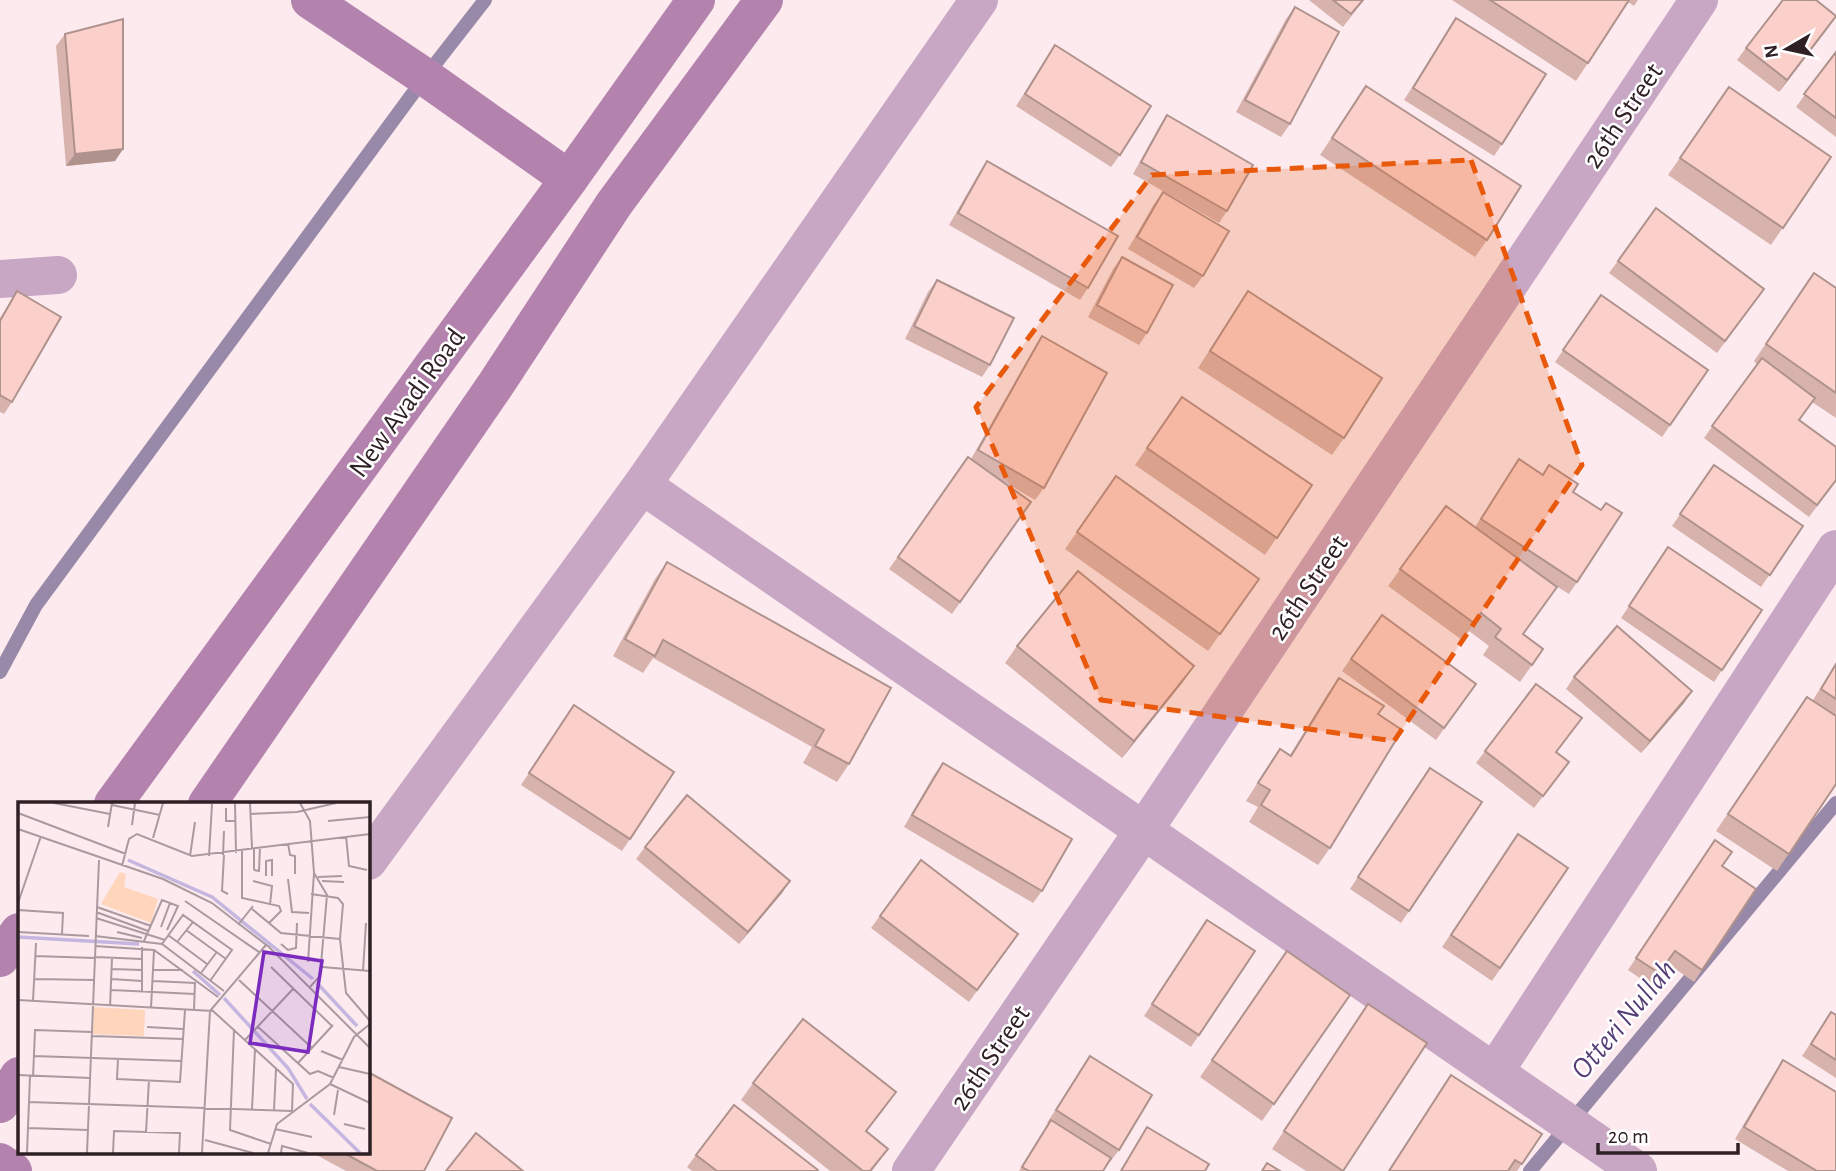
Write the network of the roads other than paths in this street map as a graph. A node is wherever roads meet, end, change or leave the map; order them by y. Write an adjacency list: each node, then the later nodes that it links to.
1 (310, 0): 6 (main road)
2 (696, 0): 6 (main road, New Avadi Road)
3 (764, 0): 12 (main road)
4 (979, 0): 9 (street)
5 (1699, 0): 13 (street, 26th Street)
6 (569, 179): 11 (main road, New Avadi Road)
7 (58, 275): 8 (street)
8 (0, 279)
9 (642, 485): 13 (street); 14 (street)
10 (1836, 549): 17 (street)
11 (114, 802)
12 (208, 802)
13 (1144, 830): 17 (street); 23 (street, 26th Street)
14 (369, 860)
15 (18, 933): 16 (main road)
16 (0, 958)
17 (1495, 1071): 21 (street)
18 (18, 1077): 19 (main road)
19 (0, 1104)
20 (0, 1162): 22 (main road)
21 (1634, 1169)
22 (13, 1171)
23 (911, 1171)

